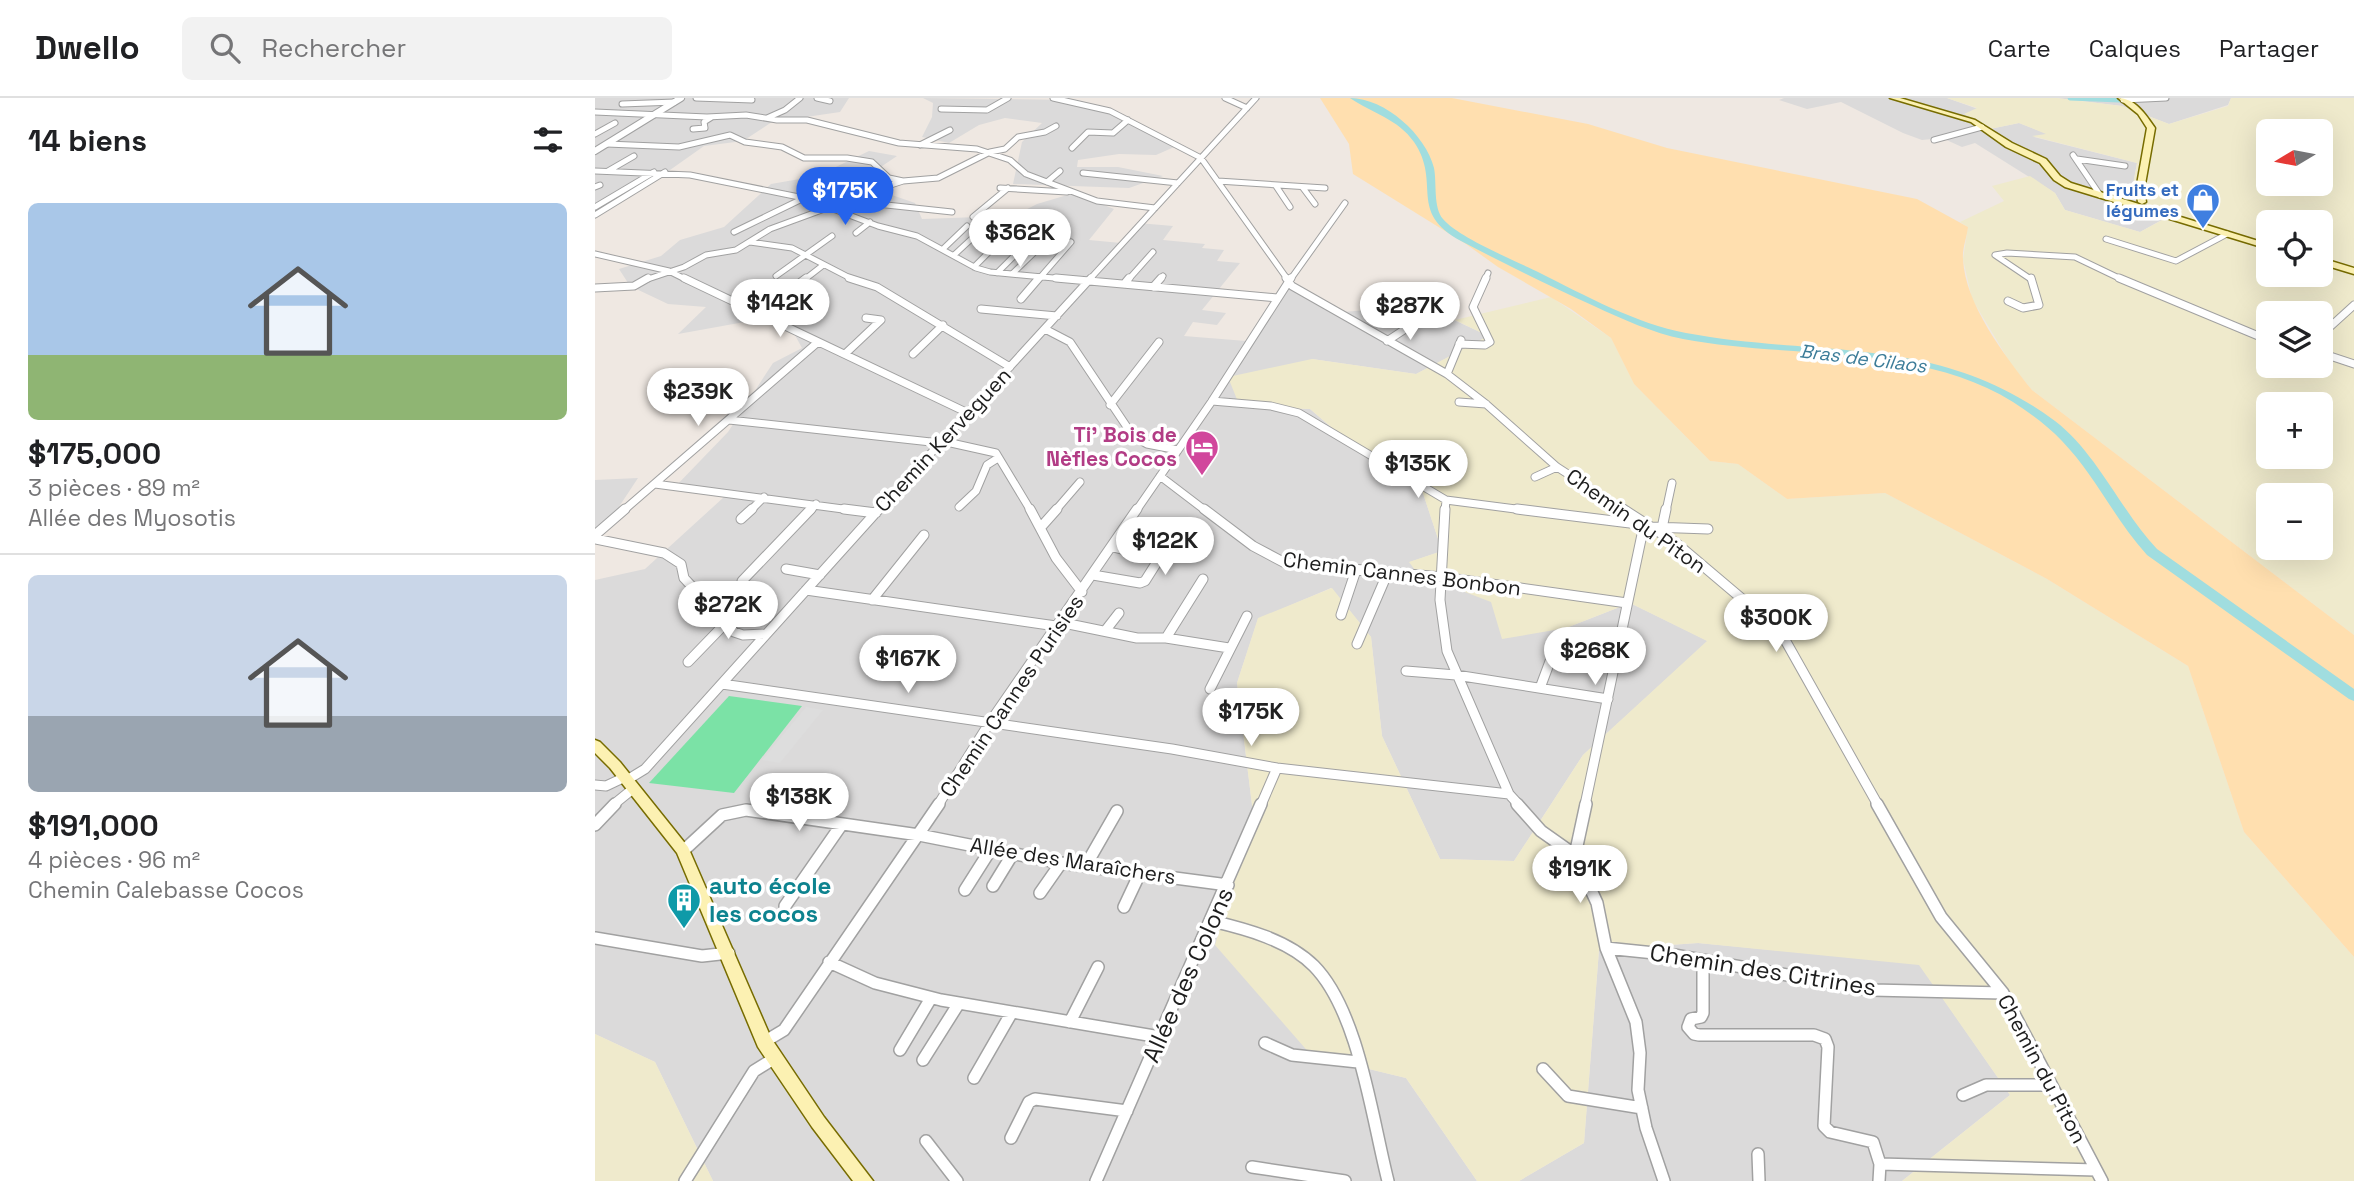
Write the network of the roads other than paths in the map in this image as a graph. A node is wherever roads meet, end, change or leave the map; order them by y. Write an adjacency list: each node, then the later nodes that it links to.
1 (696, 98): 13 (street)
2 (800, 98): 22 (street)
3 (817, 98): 14 (street)
4 (1008, 98): 18 (street)
5 (1053, 98): 16 (street, Chemin du Piton)
6 (1225, 98): 17 (street)
7 (1256, 98): 17 (street, Chemin Kerveguen)
8 (1893, 98): 26 (main road)
9 (2166, 98): 11 (street)
10 (1091, 99): 16 (street)
11 (2122, 99): 63 (main road)
12 (678, 100): 15 (street); 20 (street)
13 (752, 100)
14 (830, 101)
15 (622, 104)
16 (1085, 104): 23 (street, Chemin du Piton)
17 (1247, 108): 38 (street, Chemin Kerveguen)
18 (941, 109)
19 (595, 112): 20 (street)
20 (655, 115): 21 (street); 32 (street)
21 (712, 117): 22 (street); 27 (street)
22 (765, 119): 33 (street)
23 (1128, 120): 34 (street); 38 (street, Chemin du Piton)
24 (615, 123): 29 (street)
25 (1056, 126): 36 (street)
26 (1982, 127): 30 (street); 58 (main road)
27 (693, 129)
28 (950, 130): 33 (street)
29 (595, 134)
30 (1934, 141)
31 (595, 145): 32 (street)
32 (605, 145): 35 (street); 46 (street)
33 (919, 145): 36 (street)
34 (1072, 148)
35 (595, 151)
36 (991, 152): 46 (street); 48 (street)
37 (634, 156): 41 (street)
38 (1201, 158): 47 (street, Chemin du Piton); 49 (street, Chemin Kerveguen)
39 (2125, 166): 58 (street)
40 (595, 171): 41 (street)
41 (608, 171): 43 (street)
42 (1060, 171): 48 (street)
43 (654, 172): 44 (street); 55 (street)
44 (665, 172): 56 (street); 59 (street)
45 (1083, 173): 49 (street)
46 (903, 181): 60 (street)
47 (1218, 181): 50 (street); 104 (street, Chemin du Piton)
48 (1047, 182): 57 (street)
49 (1178, 183): 67 (street, Chemin Kerveguen)
50 (1276, 186): 53 (street); 66 (street)
51 (1000, 188): 52 (street)
52 (1008, 188): 57 (street); 71 (street)
53 (1303, 188): 54 (street); 62 (street)
54 (1325, 188)
55 (622, 191): 56 (street); 64 (street)
56 (633, 192): 68 (street)
57 (1072, 193): 67 (street)
58 (2100, 195): 63 (main road)
59 (804, 198): 65 (street); 75 (street)
60 (848, 201): 65 (street); 69 (street)
61 (1345, 203): 104 (street, Chemin Cannes Purisies)
62 (1315, 204)
63 (2146, 204): 77 (main road); 84 (main road)
64 (595, 207): 68 (street)
65 (832, 207): 72 (street); 81 (street)
66 (1290, 207)
67 (1155, 208): 103 (street, Chemin Kerveguen)
68 (605, 209): 70 (street)
69 (951, 212)
70 (595, 215)
71 (973, 217)
72 (870, 222): 76 (street); 87 (street)
73 (967, 226): 87 (street)
74 (980, 231): 90 (street)
75 (734, 232)
76 (856, 233)
77 (2227, 234): 80 (street); 85 (main road)
78 (832, 236): 91 (street)
79 (1006, 236): 94 (street)
80 (2106, 239)
81 (750, 242): 91 (street); 95 (street)
82 (1045, 242): 99 (street)
83 (1071, 242): 102 (street)
84 (2256, 242)
85 (2256, 242)
86 (1025, 245): 97 (street)
87 (944, 248): 90 (street)
88 (1153, 252): 105 (street)
89 (595, 254): 95 (street)
90 (954, 255): 94 (street)
91 (802, 256): 93 (street); 100 (street)
92 (2333, 265): 96 (main road)
93 (822, 266): 106 (street); 118 (street)
94 (974, 267): 97 (street)
95 (669, 271): 108 (street); 122 (street)
96 (2354, 271)
97 (997, 273): 99 (street)
98 (1488, 273): 129 (street)
99 (1012, 274): 102 (street)
100 (776, 276)
101 (1163, 276): 107 (street)
102 (1041, 277): 103 (street); 110 (street)
103 (1089, 281): 105 (street); 114 (street, Chemin Kerveguen)
104 (1288, 282): 109 (street, Chemin Cannes Purisies); 121 (street, Chemin du Piton)
105 (1124, 284): 107 (street)
106 (794, 287)
107 (1153, 287): 109 (street)
108 (595, 288)
109 (1277, 298): 130 (street, Chemin Cannes Purisies)
110 (1021, 299)
111 (2008, 301): 120 (street)
112 (2354, 305): 117 (street)
113 (981, 309): 114 (street)
114 (1057, 316): 119 (street, Chemin Kerveguen)
115 (866, 318): 125 (street)
116 (1419, 320): 121 (street)
117 (2333, 324)
118 (943, 325): 124 (street); 128 (street)
119 (1045, 329): 128 (street, Chemin Kerveguen); 133 (street)
120 (2256, 335)
121 (1387, 341): 129 (street, Chemin du Piton)
122 (818, 342): 125 (street); 135 (street)
123 (1159, 342): 133 (street)
124 (913, 354)
125 (845, 355): 134 (street)
126 (2333, 357): 127 (street)
127 (2354, 364)
128 (1010, 367): 134 (street, Chemin Kerveguen)
129 (1447, 374): 132 (street, Chemin du Piton)
130 (1212, 401): 137 (street, Chemin Cannes Purisies); 146 (street)
131 (1459, 402): 132 (street)
132 (1486, 404): 139 (street, Chemin du Piton)
133 (1110, 405): 137 (street)
134 (968, 413): 136 (street, Chemin Kerveguen)
135 (729, 419): 136 (street); 144 (street)
136 (941, 442): 138 (street); 149 (street, Chemin Kerveguen)
137 (1178, 450): 140 (street, Chemin Cannes Purisies)
138 (998, 458): 148 (street); 152 (street)
139 (1557, 467): 141 (street); 151 (street, Chemin du Piton)
140 (1160, 476): 157 (street, Chemin Cannes Purisies); 159 (street, Chemin Cannes Bonbon)
141 (1535, 477)
142 (1080, 482): 152 (street)
143 (1672, 483): 153 (street)
144 (655, 484): 145 (street); 156 (street)
145 (764, 497): 147 (street); 150 (street)
146 (1446, 500): 151 (street); 163 (street)
147 (816, 504): 149 (street); 165 (street)
148 (959, 507)
149 (876, 513): 161 (street, Chemin Kerveguen)
150 (741, 519)
151 (1644, 525): 153 (street); 170 (street); 219 (street, Chemin du Piton)
152 (1041, 527): 167 (street)
153 (1662, 528): 154 (street)
154 (1708, 529)
155 (924, 535): 169 (street)
156 (595, 537): 174 (street)
157 (1112, 547): 162 (street, Chemin Cannes Purisies); 162 (street)
158 (786, 569): 161 (street)
159 (1356, 570): 160 (street, Chemin Cannes Bonbon); 172 (street)
160 (1388, 572): 163 (street, Chemin Cannes Bonbon); 179 (street)
161 (820, 575): 166 (street, Chemin Kerveguen)
162 (1093, 575): 167 (street, Chemin Cannes Purisies)
163 (1441, 577): 170 (street, Chemin Cannes Bonbon); 184 (street)
164 (1203, 579): 178 (street)
165 (742, 581)
166 (806, 590): 169 (street); 177 (street, Chemin Kerveguen)
167 (1082, 592): 175 (street, Chemin Cannes Purisies)
168 (748, 600): 174 (street)
169 (872, 600): 175 (street)
170 (1627, 603): 188 (street)
171 (1119, 613): 176 (street)
172 (1341, 615)
173 (1247, 616): 180 (street)
174 (726, 622): 177 (street); 182 (street)
175 (1058, 624): 176 (street); 189 (street, Chemin Cannes Purisies)
176 (1105, 631): 178 (street)
177 (765, 634): 185 (street, Chemin Kerveguen)
178 (1166, 639): 180 (street)
179 (1357, 644)
180 (1229, 648): 187 (street)
181 (1552, 656): 186 (street)
182 (688, 662)
183 (1406, 671): 184 (street)
184 (1456, 675): 186 (street); 194 (street)
185 (722, 684): 189 (street); 192 (street, Chemin Kerveguen)
186 (1541, 688): 188 (street)
187 (1210, 690)
188 (1608, 698): 202 (street)
189 (990, 722): 191 (street); 198 (street, Chemin Cannes Purisies)
190 (595, 745): 192 (main road)
191 (1277, 768): 194 (street); 206 (street, Allée des Colons)
192 (629, 782): 193 (street); 197 (street, Chemin Kerveguen); 200 (main road)
193 (595, 785)
194 (1509, 794): 202 (street)
195 (1117, 811): 204 (street)
196 (842, 824): 198 (street, Allée des Maraîchers); 200 (street, Allée des Maraîchers); 210 (street)
197 (595, 825)
198 (919, 835): 199 (street, Allée des Maraîchers); 217 (street, Chemin Cannes Purisies)
199 (991, 849): 201 (street, Allée des Maraîchers); 208 (street)
200 (683, 851): 215 (main road)
201 (1012, 855): 203 (street, Allée des Maraîchers); 207 (street)
202 (1575, 855): 214 (street)
203 (1062, 863): 204 (street, Allée des Maraîchers); 209 (street)
204 (1086, 865): 205 (street, Allée des Maraîchers)
205 (1140, 873): 206 (street, Allée des Maraîchers); 211 (street)
206 (1228, 885): 212 (street, Allée des Colons)
207 (993, 886)
208 (965, 890)
209 (1040, 893)
210 (785, 906)
211 (1124, 907)
212 (1212, 922): 224 (street, Allée des Colons); 230 (street)
213 (595, 938): 215 (street)
214 (1606, 948): 216 (street, Chemin des Citrines); 235 (street)
215 (729, 953): 225 (main road)
216 (1703, 961): 219 (street, Chemin des Citrines); 240 (street)
217 (829, 962): 220 (street); 225 (street, Chemin Cannes Purisies)
218 (1098, 967): 223 (street)
219 (2003, 993): 233 (street, Chemin du Piton)
220 (931, 998): 221 (street); 227 (street)
221 (959, 1003): 222 (street); 229 (street)
222 (1013, 1012): 223 (street); 232 (street)
223 (1070, 1022): 224 (street)
224 (1160, 1037): 236 (street, Allée des Colons)
225 (764, 1042): 228 (main road)
226 (1265, 1043): 230 (street)
227 (900, 1050)
228 (775, 1058): 243 (street); 244 (main road)
229 (923, 1060)
230 (1358, 1062): 248 (street)
231 (1543, 1069): 235 (street)
232 (974, 1078)
233 (2051, 1086): 234 (street); 242 (street, Chemin du Piton)
234 (1963, 1095)
235 (1642, 1108): 249 (street)
236 (1128, 1111): 237 (street); 246 (street, Allée des Colons)
237 (1011, 1138)
238 (926, 1141): 245 (street)
239 (1758, 1154): 250 (street)
240 (1880, 1164): 242 (street); 251 (street)
241 (1252, 1167): 247 (street)
242 (2099, 1175)
243 (685, 1181)
244 (864, 1181)
245 (957, 1181)
246 (1096, 1181)
247 (1345, 1181)
248 (1388, 1181)
249 (1664, 1181)
250 (1759, 1181)
251 (1879, 1181)

